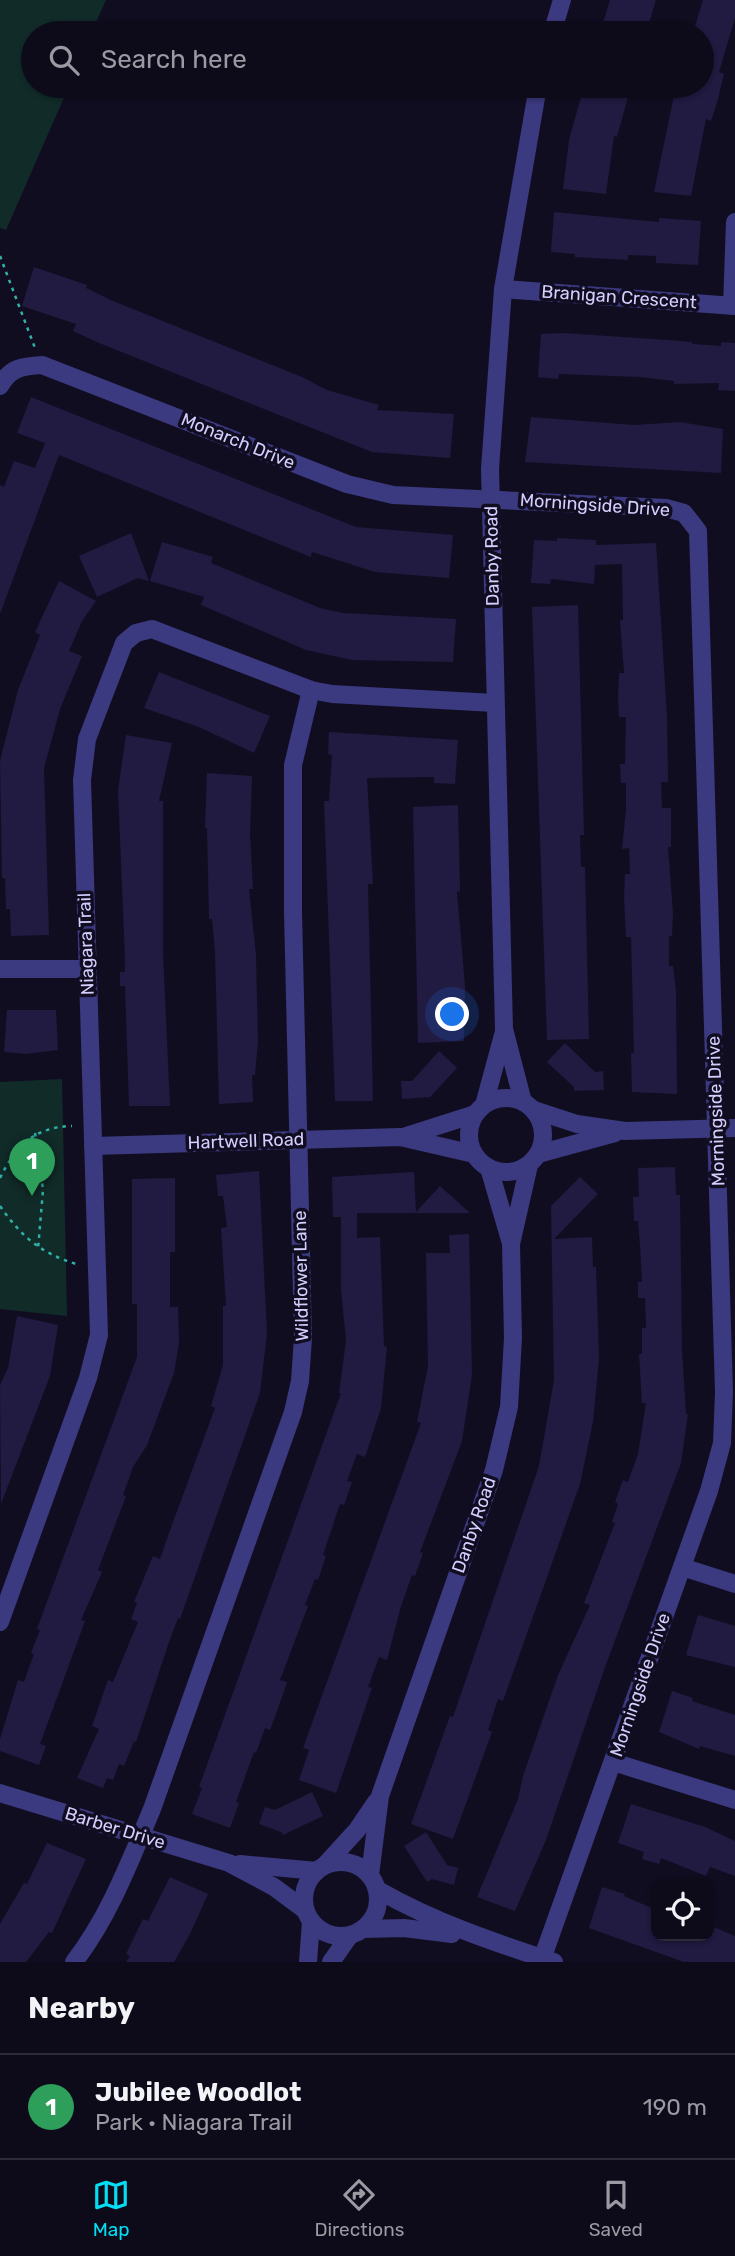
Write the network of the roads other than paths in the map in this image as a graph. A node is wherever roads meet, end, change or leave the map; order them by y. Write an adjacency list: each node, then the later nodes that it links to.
1 (562, 0): 2 (street)
2 (556, 21)
3 (536, 98): 5 (street, Danby Road)
4 (735, 222): 6 (street)
5 (503, 289): 6 (street, Branigan Crescent); 8 (street, Danby Road)
6 (733, 306)
7 (0, 386): 8 (street, Monarch Drive)
8 (491, 498): 10 (street, Danby Road); 17 (street, Morningside Drive)
9 (311, 690): 10 (street, Niagara Trail); 12 (street, Niagara Trail); 20 (street, Wildflower Lane)
10 (494, 703): 13 (street, Danby Road)
11 (0, 969): 12 (street)
12 (87, 969): 21 (street, Niagara Trail)
13 (504, 1028): 14 (street, Danby Road); 15 (street, Danby Road)
14 (528, 1106): 15 (street); 18 (street); 23 (street)
15 (480, 1110): 19 (street, Hartwell Road); 22 (street)
16 (735, 1128): 17 (street)
17 (717, 1129): 18 (street); 26 (street, Morningside Drive)
18 (625, 1131): 23 (street)
19 (400, 1137): 20 (street, Hartwell Road); 22 (street, Hartwell Road)
20 (298, 1140): 21 (street, Hartwell Road); 34 (street, Wildflower Lane)
21 (93, 1146): 29 (street, Niagara Trail)
22 (474, 1154): 24 (street)
23 (533, 1160): 24 (street); 25 (street, Danby Road)
24 (489, 1168): 25 (street, Danby Road)
25 (510, 1244): 32 (street, Danby Road)
26 (729, 1392): 27 (street, Morningside Drive)
27 (682, 1567): 28 (street); 30 (street, Morningside Drive)
28 (735, 1584)
29 (0, 1622)
30 (613, 1762): 33 (street); 41 (street, Morningside Drive)
31 (0, 1793): 34 (street, Barber Drive)
32 (380, 1796): 36 (street, Danby Road); 37 (street, Danby Road)
33 (735, 1800)
34 (141, 1837): 35 (street, Barber Drive); 42 (street, Wildflower Lane)
35 (229, 1863): 36 (street, Barber Drive); 38 (street, Barber Drive)
36 (321, 1868): 37 (street); 38 (street)
37 (374, 1883): 39 (street); 40 (street)
38 (308, 1916): 39 (street); 43 (street)
39 (357, 1932): 40 (street); 44 (street)
40 (473, 1937): 41 (street)
41 (546, 1961)
42 (74, 1962)
43 (308, 1962)
44 (331, 1962)

